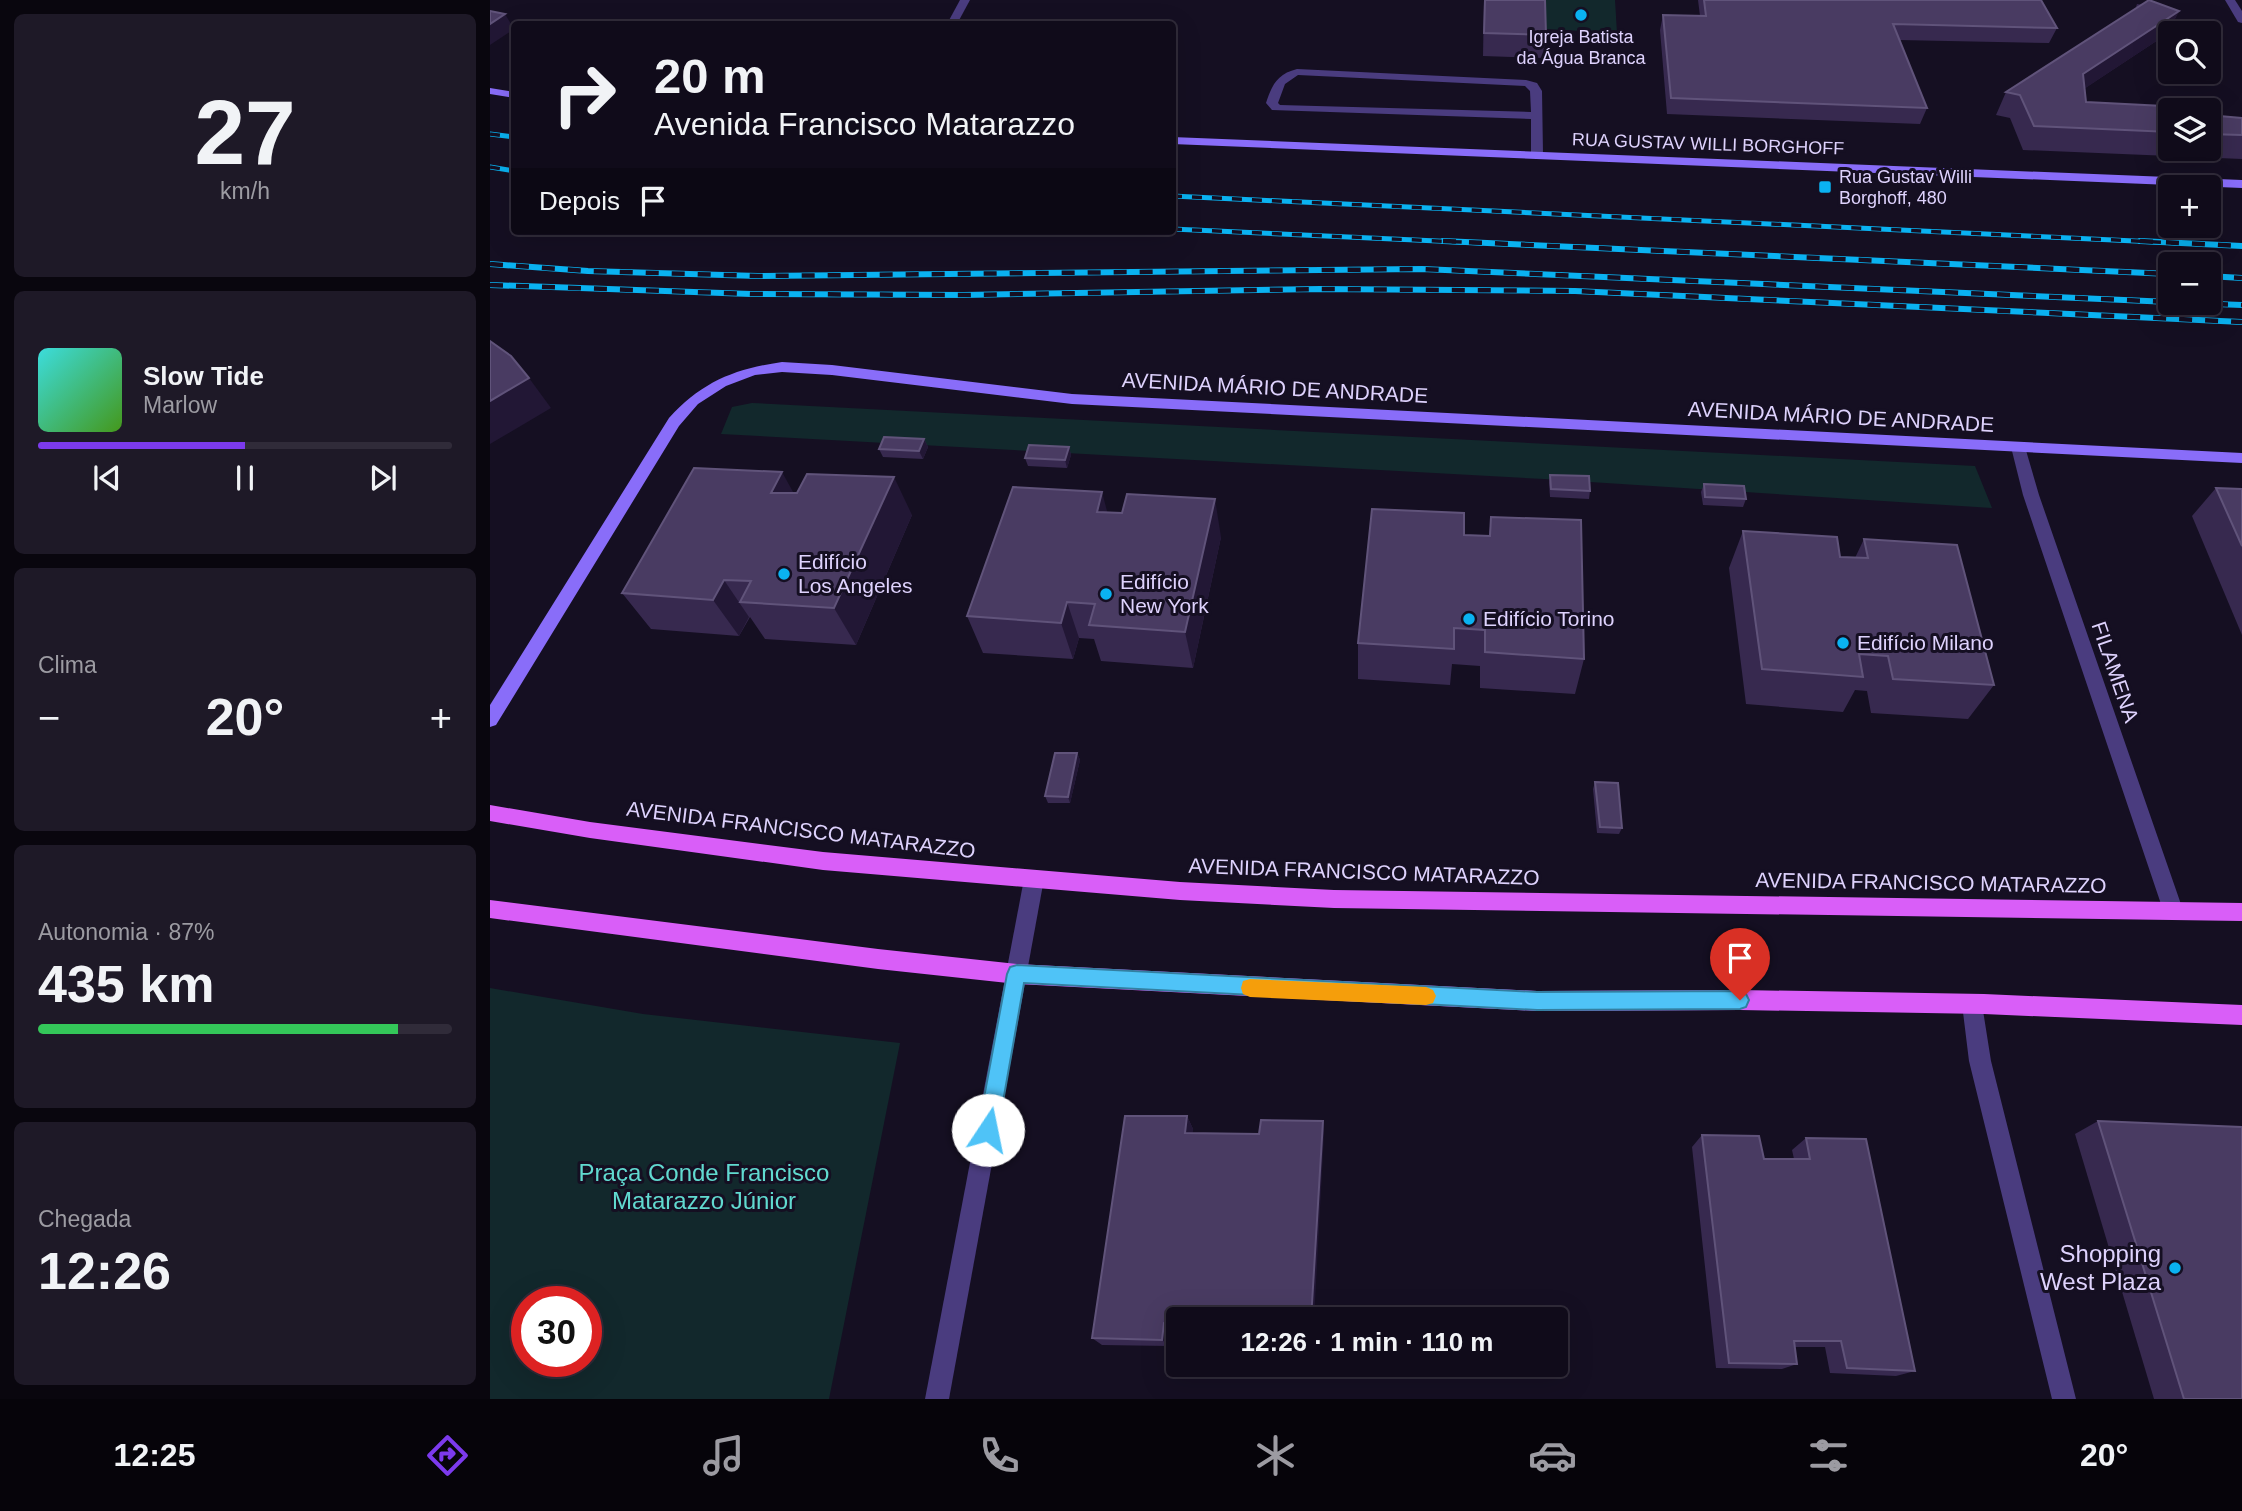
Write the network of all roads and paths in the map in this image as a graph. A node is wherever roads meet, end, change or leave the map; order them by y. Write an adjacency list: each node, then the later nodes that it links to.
1 (965, 0): 4 (street)
2 (2230, 0): 3 (street)
3 (2242, 20)
4 (954, 21)
5 (490, 91): 6 (street)
6 (511, 94)
7 (1535, 116): 7 (street); 9 (street)
8 (1176, 140): 9 (street, RUA GUSTAV WILLI BORGHOFF)
9 (1537, 154): 10 (street, RUA GUSTAV WILLI BORGHOFF)
10 (2242, 184)
11 (2018, 447): 12 (street, AVENIDA MÁRIO DE ANDRADE); 13 (street, AVENIDA MÁRIO DE ANDRADE); 17 (street, FILAMENA)
12 (2242, 458)
13 (490, 720)
14 (490, 813): 15 (main road, AVENIDA FRANCISCO MATARAZZO)
15 (1034, 879): 17 (main road, AVENIDA FRANCISCO MATARAZZO); 19 (street)
16 (490, 909): 19 (main road)
17 (2173, 910): 18 (main road, AVENIDA FRANCISCO MATARAZZO)
18 (2242, 912)
19 (1017, 974): 20 (main road); 22 (street)
20 (1972, 1004): 21 (main road); 23 (street)
21 (2242, 1015)
22 (937, 1399)
23 (2064, 1399)

